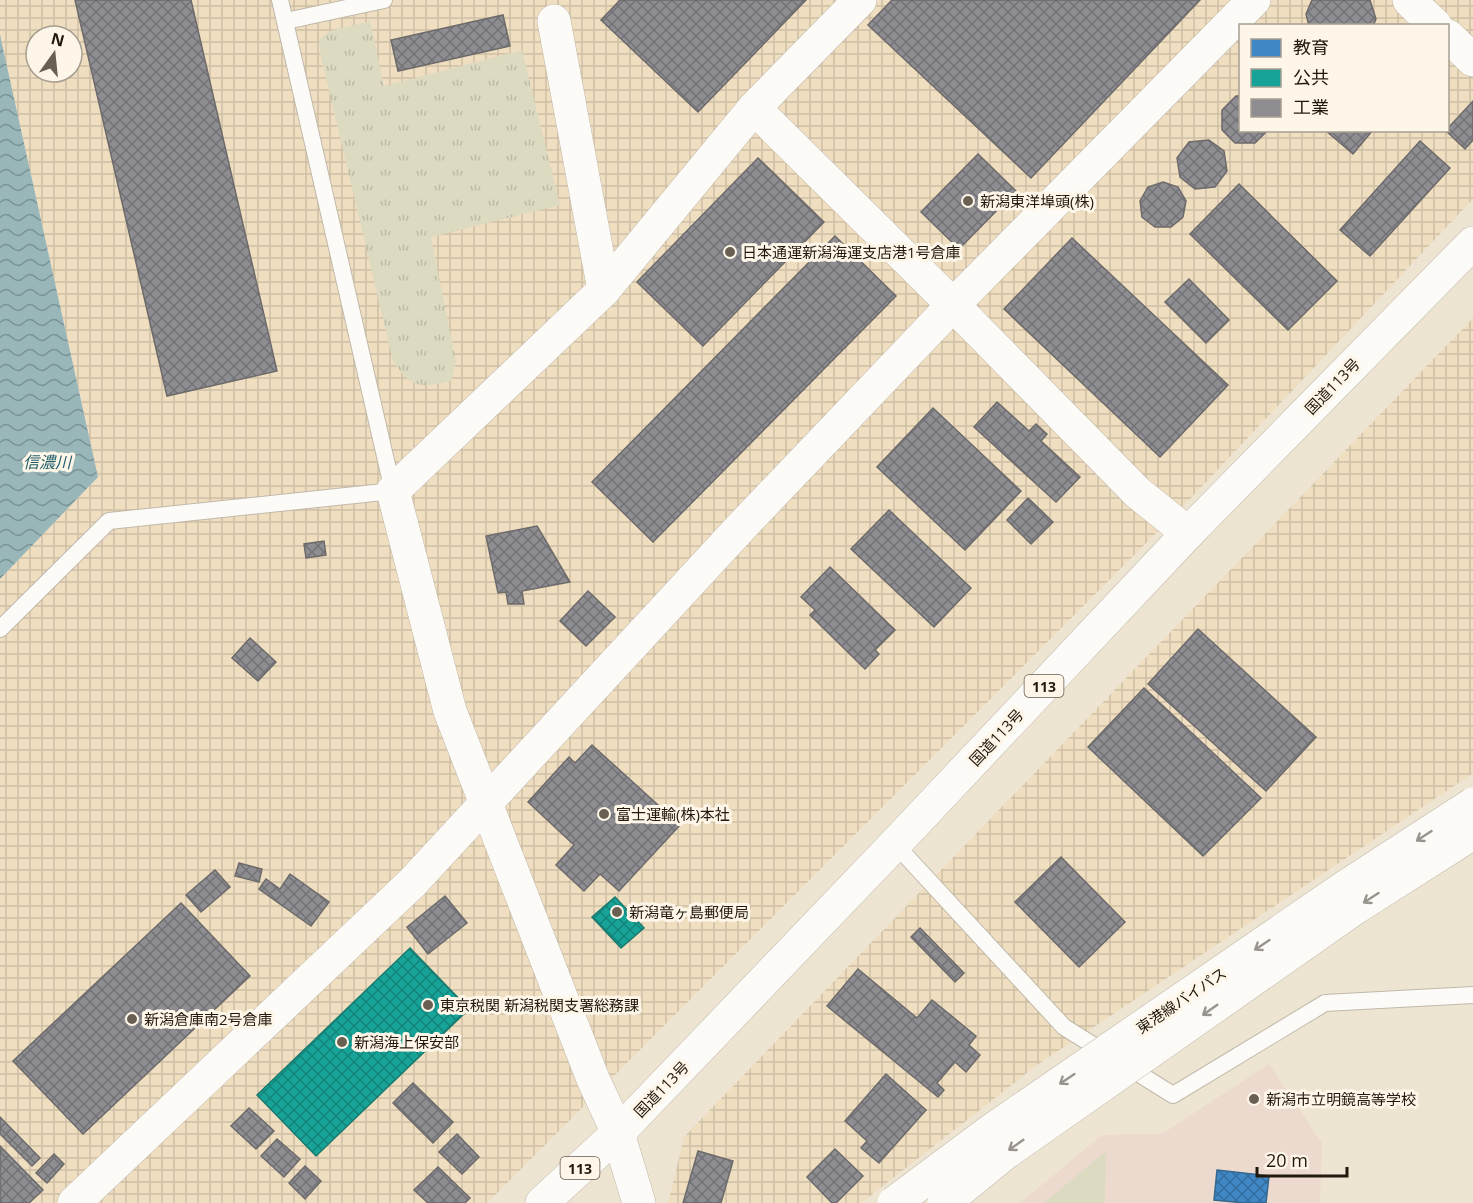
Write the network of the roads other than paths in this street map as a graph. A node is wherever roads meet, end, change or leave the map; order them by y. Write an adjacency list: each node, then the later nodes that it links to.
1 (280, 0): 6 (lane)
2 (384, 0): 6 (lane)
3 (860, 0): 11 (main road)
4 (1254, 0): 14 (main road)
5 (1409, 0): 8 (main road)
6 (286, 21): 15 (lane)
7 (554, 21): 13 (main road)
8 (1434, 24)
9 (1449, 37): 10 (main road)
10 (1473, 60)
11 (754, 108): 13 (main road); 14 (main road)
12 (1473, 243): 16 (main road, 国道113号 / 113)
13 (604, 290): 15 (main road)
14 (953, 305): 16 (main road); 18 (main road)
15 (393, 491): 17 (lane); 18 (main road)
16 (1188, 533): 21 (main road, 国道113号 / 113)
17 (0, 629)
18 (486, 803): 23 (main road); 24 (main road)
19 (1473, 804): 27 (main road, 東港線バイパス, one-way to 27, bridge)
20 (1473, 833): 28 (main road, 東港線バイパス, one-way to 28, bridge)
21 (895, 844): 22 (lane); 23 (main road, 国道113号 / 113)
22 (1473, 994)
23 (618, 1133): 25 (main road, 国道113号 / 113); 26 (main road)
24 (83, 1200)
25 (542, 1203)
26 (639, 1203)
27 (894, 1203)
28 (944, 1203)

